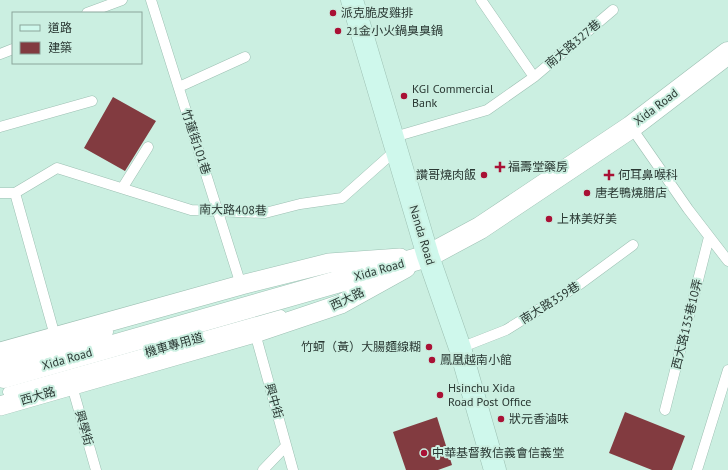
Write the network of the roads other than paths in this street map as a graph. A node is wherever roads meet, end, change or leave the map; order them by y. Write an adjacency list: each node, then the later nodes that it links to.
1 (122, 0): 6 (lane)
2 (151, 0): 12 (lane, 竹蓮街101巷)
3 (352, 0): 17 (main road, Nanda Road)
4 (481, 0): 11 (lane, 南大路327巷)
5 (613, 10): 11 (lane, 南大路327巷)
6 (90, 12)
7 (12, 50): 9 (lane)
8 (728, 53): 15 (street, Xida Road)
9 (0, 54)
10 (245, 57): 12 (lane)
11 (534, 77): 17 (lane, 南大路327巷)
12 (179, 87): 21 (lane, 竹蓮街101巷)
13 (92, 101): 14 (lane)
14 (0, 127)
15 (631, 127): 22 (lane); 24 (street, Xida Road)
16 (148, 147): 18 (lane)
17 (396, 150): 21 (lane, 南大路408巷); 24 (main road, Nanda Road)
18 (122, 188): 20 (lane, 南大路408巷); 21 (lane, 南大路408巷)
19 (0, 193): 20 (lane)
20 (15, 193): 30 (lane)
21 (218, 210): 27 (lane, 竹蓮街101巷)
22 (709, 237): 25 (lane); 36 (lane, 西大路135巷10弄)
23 (633, 245): 31 (lane, 南大路359巷)
24 (428, 256): 26 (street); 28 (street, 西大路); 31 (main road, Nanda Road); 34 (street, Xida Road)
25 (728, 261)
26 (329, 263): 27 (street); 34 (lane)
27 (241, 285): 30 (street)
28 (341, 304): 29 (street, 西大路); 34 (lane, 機車專用道)
29 (255, 333): 35 (street, 西大路); 37 (lane, 興中街)
30 (55, 336): 32 (street)
31 (460, 348): 41 (main road, Nanda Road)
32 (0, 352)
33 (728, 370): 42 (lane)
34 (3, 385): 35 (street, 西大路)
35 (72, 386): 38 (lane, 興學街)
36 (665, 410)
37 (286, 446): 39 (lane); 40 (lane, 興中街)
38 (96, 470)
39 (263, 470)
40 (293, 470)
41 (494, 470)
42 (697, 470)

